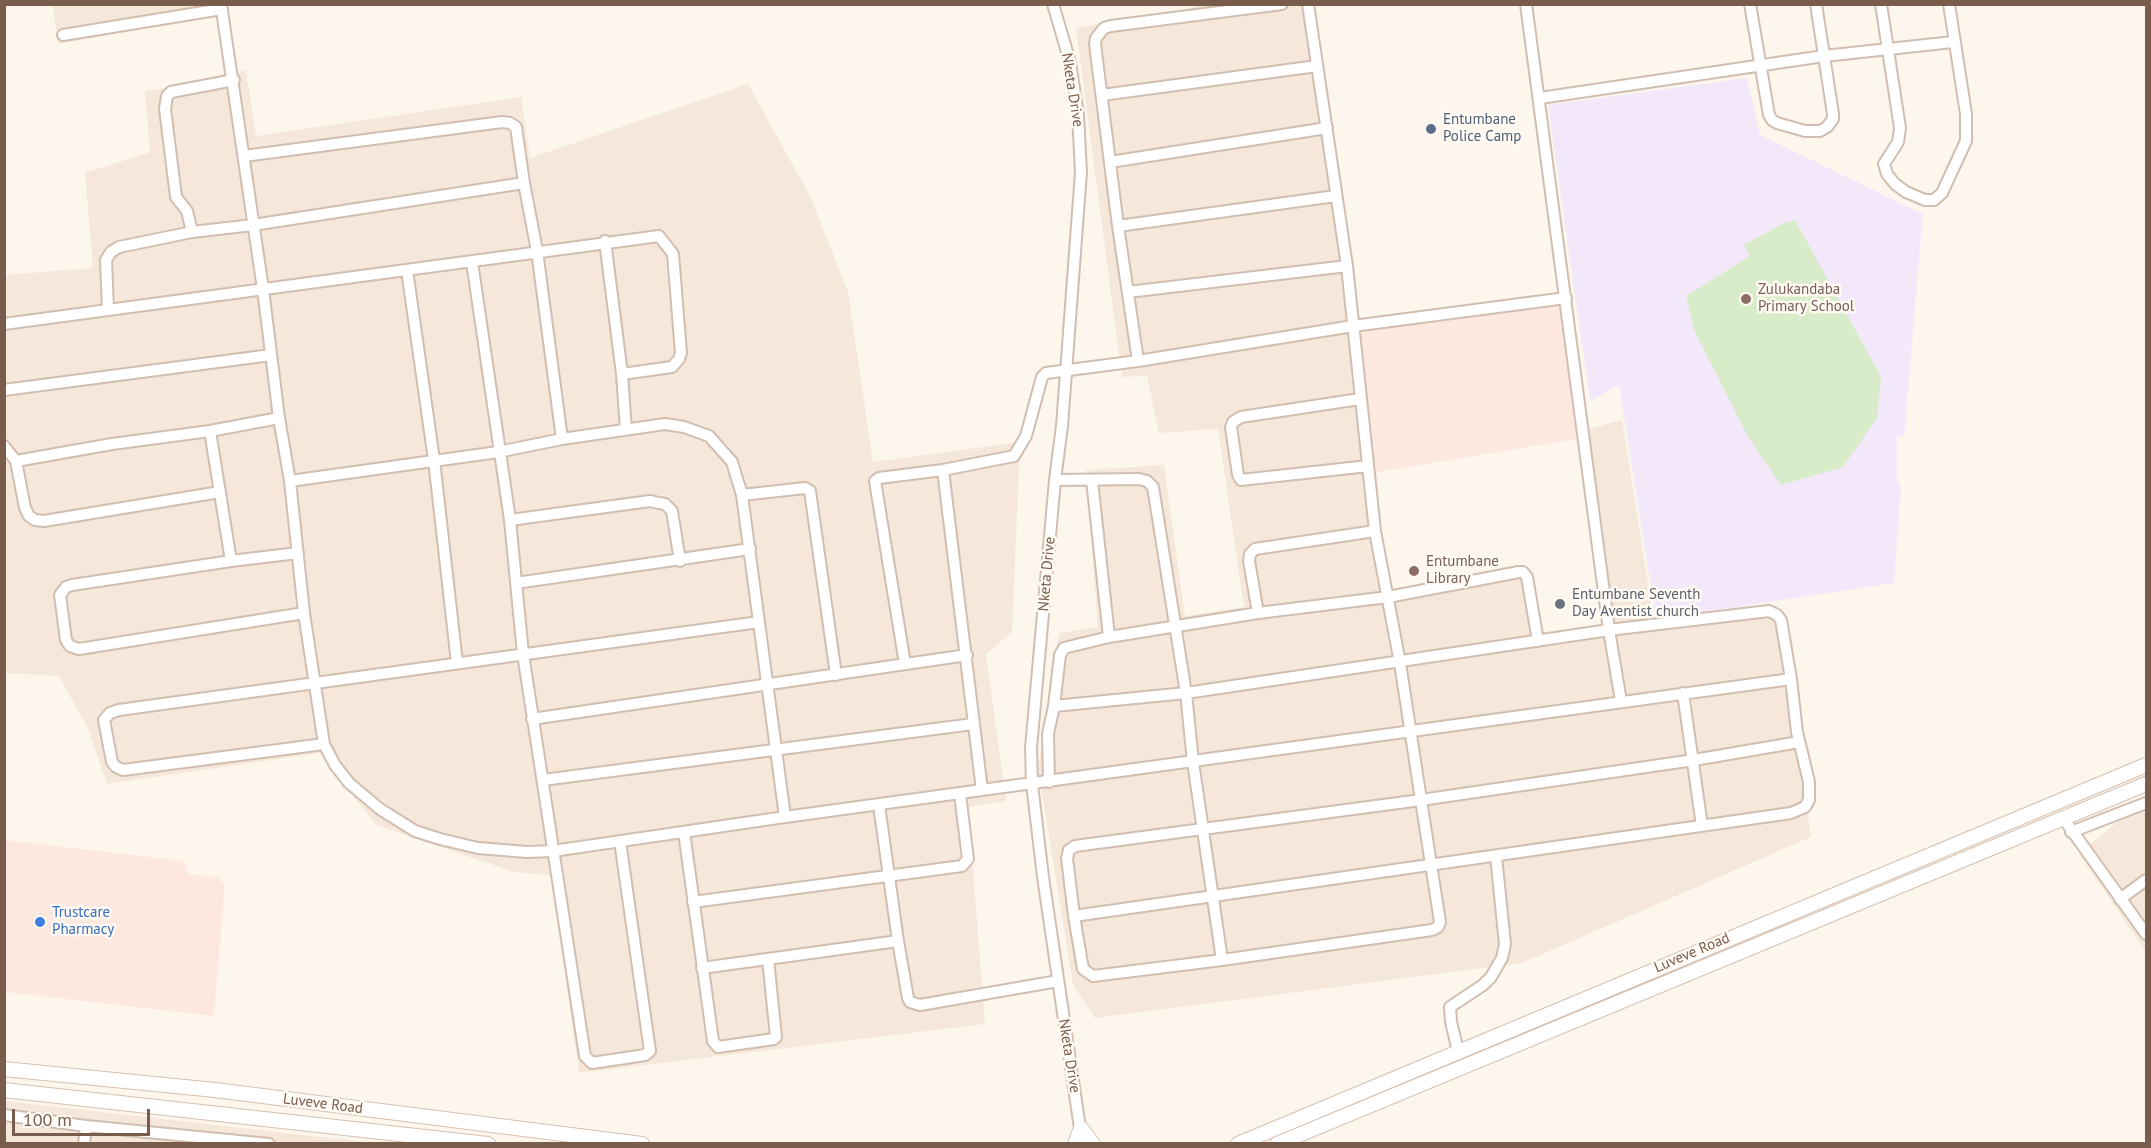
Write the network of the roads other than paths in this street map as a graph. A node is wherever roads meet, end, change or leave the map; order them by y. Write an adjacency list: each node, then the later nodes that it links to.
1 (1053, 4): 40 (street, Nketa Drive)
2 (1282, 4): 17 (street)
3 (1308, 4): 14 (street)
4 (1526, 4): 18 (street)
5 (1750, 4): 15 (street)
6 (1816, 4): 13 (street)
7 (1881, 4): 12 (street)
8 (1949, 4): 11 (street)
9 (222, 7): 10 (street); 16 (street)
10 (63, 35)
11 (1953, 42): 12 (street); 12 (street)
12 (1887, 50): 13 (street)
13 (1824, 56): 15 (street); 15 (street)
14 (1317, 66): 17 (street); 19 (street)
15 (1759, 66): 18 (street)
16 (234, 80): 20 (street); 26 (street)
17 (1102, 94): 21 (street)
18 (1540, 98): 34 (street)
19 (1327, 128): 21 (street); 23 (street)
20 (244, 156): 22 (street); 24 (street)
21 (1110, 162): 25 (street)
22 (524, 183): 24 (street); 28 (street)
23 (1336, 196): 25 (street); 30 (street)
24 (254, 225): 26 (street); 32 (street)
25 (1118, 226): 33 (street)
26 (192, 232): 35 (street)
27 (605, 241): 28 (street); 41 (street); 41 (street)
28 (537, 251): 29 (street); 47 (street)
29 (472, 262): 31 (street); 49 (street)
30 (1347, 266): 33 (street); 37 (street)
31 (407, 270): 32 (street); 50 (street)
32 (263, 289): 35 (street); 38 (street)
33 (1128, 292): 39 (street)
34 (1566, 298): 37 (street); 71 (street)
35 (108, 309): 36 (street)
36 (4, 324)
37 (1353, 326): 39 (street); 43 (street)
38 (271, 355): 42 (street); 44 (street)
39 (1138, 362): 40 (street)
40 (1067, 370): 53 (street); 54 (street, Nketa Drive)
41 (622, 374): 45 (street)
42 (4, 390)
43 (1360, 399): 52 (street); 52 (street)
44 (279, 418): 46 (street); 56 (street)
45 (626, 430): 47 (street); 58 (street)
46 (210, 431): 51 (street); 57 (street)
47 (562, 439): 49 (street)
48 (4, 446): 51 (street)
49 (498, 452): 50 (street); 59 (street)
50 (434, 460): 56 (street); 76 (street)
51 (16, 461): 57 (street)
52 (1368, 466): 60 (street)
53 (943, 470): 75 (street); 78 (street)
54 (1055, 480): 55 (street); 98 (street, Nketa Drive)
55 (1092, 480): 70 (street); 72 (street)
56 (290, 481): 62 (street)
57 (220, 492): 63 (street)
58 (742, 495): 61 (street); 79 (street)
59 (510, 520): 64 (street); 65 (street)
60 (1376, 531): 66 (street); 67 (street)
61 (750, 549): 64 (street); 69 (street)
62 (298, 553): 63 (street); 68 (street)
63 (231, 561): 68 (street)
64 (680, 561): 65 (street)
65 (516, 583): 74 (street)
66 (1388, 597): 67 (street); 73 (street); 77 (street)
67 (1258, 613): 70 (street)
68 (304, 614): 81 (street)
69 (759, 622): 74 (street); 82 (street)
70 (1176, 627): 72 (street); 83 (street)
71 (1609, 630): 73 (street); 80 (street); 85 (street)
72 (1108, 637): 86 (street)
73 (1538, 641): 77 (street)
74 (523, 654): 76 (street); 87 (street)
75 (966, 655): 78 (street); 88 (street)
76 (457, 663): 81 (street)
77 (1400, 663): 83 (street); 89 (street)
78 (905, 664): 79 (street)
79 (836, 675): 82 (street)
80 (1791, 679): 84 (street); 90 (street)
81 (313, 682): 91 (street); 91 (street)
82 (769, 685): 87 (street); 92 (street)
83 (1186, 693): 86 (street); 94 (street)
84 (1683, 693): 85 (street); 93 (street)
85 (1621, 701): 89 (street)
86 (1054, 706): 97 (street)
87 (532, 719): 96 (street)
88 (973, 724): 92 (street); 100 (street)
89 (1411, 731): 94 (street); 102 (street)
90 (1799, 742): 93 (street); 107 (street)
91 (324, 744): 112 (street)
92 (777, 749): 96 (street); 105 (street)
93 (1694, 760): 102 (street); 107 (street)
94 (1193, 762): 97 (street); 108 (street)
95 (2146, 765): 127 (street, Luveve Road)
96 (543, 780): 112 (street)
97 (1049, 782): 98 (street)
98 (1032, 784): 100 (street); 126 (street, Nketa Drive)
99 (2146, 784): 106 (street, Luveve Road)
100 (982, 790): 101 (street)
101 (960, 794): 104 (street); 115 (street)
102 (1421, 800): 108 (street); 114 (street)
103 (2146, 803): 110 (street)
104 (879, 805): 105 (street); 115 (street)
105 (785, 817): 109 (street)
106 (2063, 818): 110 (street); 134 (street, Luveve Road)
107 (1702, 826): 113 (street)
108 (1203, 829): 117 (street); 120 (street)
109 (684, 832): 111 (street); 119 (street)
110 (2071, 832): 118 (street)
111 (620, 841): 112 (street); 112 (street)
112 (553, 851)
113 (1496, 856): 114 (street); 127 (street)
114 (1431, 866): 117 (street); 124 (street)
115 (889, 876): 119 (street); 122 (street)
116 (2146, 880): 118 (street)
117 (1212, 896): 120 (street); 124 (street)
118 (2120, 899): 121 (street)
119 (693, 902): 125 (street)
120 (1074, 916): 124 (street)
121 (2146, 934)
122 (898, 941): 123 (street); 126 (street)
123 (768, 959): 125 (street); 125 (street)
124 (1222, 960)
125 (702, 968)
126 (1058, 981): 133 (street, Nketa Drive)
127 (1458, 1051): 142 (street, Luveve Road)
128 (4, 1069): 131 (street, Luveve Road)
129 (4, 1090): 137 (street, Luveve Road)
130 (4, 1115): 132 (street)
131 (488, 1125): 137 (street); 138 (street, Luveve Road)
132 (86, 1126): 135 (street); 136 (street)
133 (1081, 1128): 139 (street); 140 (street, Nketa Drive); 141 (street)
134 (1306, 1138): 143 (street, Luveve Road)
135 (84, 1143)
136 (269, 1143)
137 (487, 1143)
138 (642, 1143)
139 (1075, 1143)
140 (1081, 1143)
141 (1094, 1143)
142 (1238, 1143)
143 (1277, 1143)

